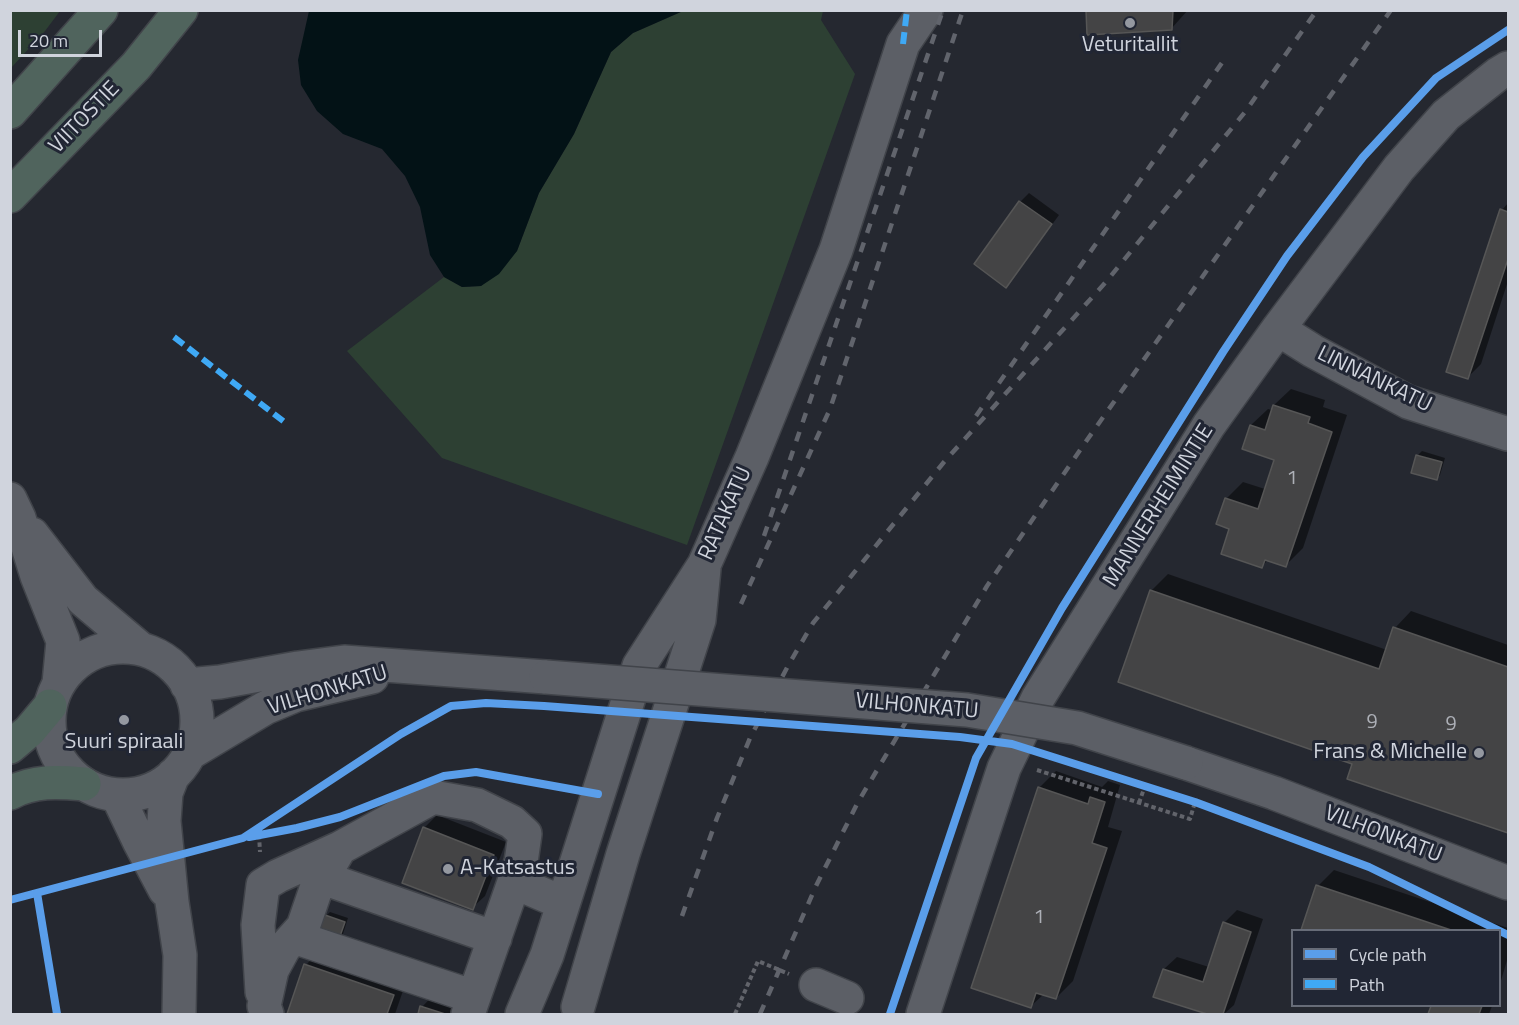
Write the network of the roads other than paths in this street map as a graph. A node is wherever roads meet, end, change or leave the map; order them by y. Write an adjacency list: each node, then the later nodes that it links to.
1 (101, 10): 5 (highway)
2 (181, 10): 6 (highway, VIITOSTIE)
3 (926, 10): 10 (street, RATAKATU)
4 (1509, 68): 7 (street, MANNERHEIMINTIE)
5 (10, 112)
6 (10, 196)
7 (1278, 329): 8 (street, LINNANKATU); 35 (street, MANNERHEIMINTIE)
8 (1509, 434)
9 (15, 509): 11 (street); 14 (street)
10 (704, 565): 25 (street, RATAKATU); 31 (street)
11 (141, 649): 13 (street); 14 (street)
12 (406, 668): 13 (street, VILHONKATU); 16 (street, VILHONKATU); 23 (street, VILHONKATU, bridge)
13 (187, 684): 16 (street)
14 (54, 695): 15 (highway); 17 (street)
15 (10, 747)
16 (181, 764): 19 (street); 24 (street)
17 (84, 784): 18 (highway); 19 (street)
18 (10, 793)
19 (117, 795): 24 (street)
20 (340, 848): 21 (street); 22 (street); 32 (street)
21 (323, 878): 26 (street); 27 (street)
22 (514, 882): 25 (street); 27 (street)
23 (1509, 884)
24 (172, 902): 33 (street)
25 (563, 903): 34 (street, RATAKATU)
26 (294, 937): 30 (street); 32 (street)
27 (495, 938): 30 (street)
28 (816, 985): 29 (street)
29 (847, 998)
30 (471, 1006)
31 (578, 1007)
32 (266, 1010)
33 (179, 1014)
34 (522, 1014)
35 (923, 1014)

